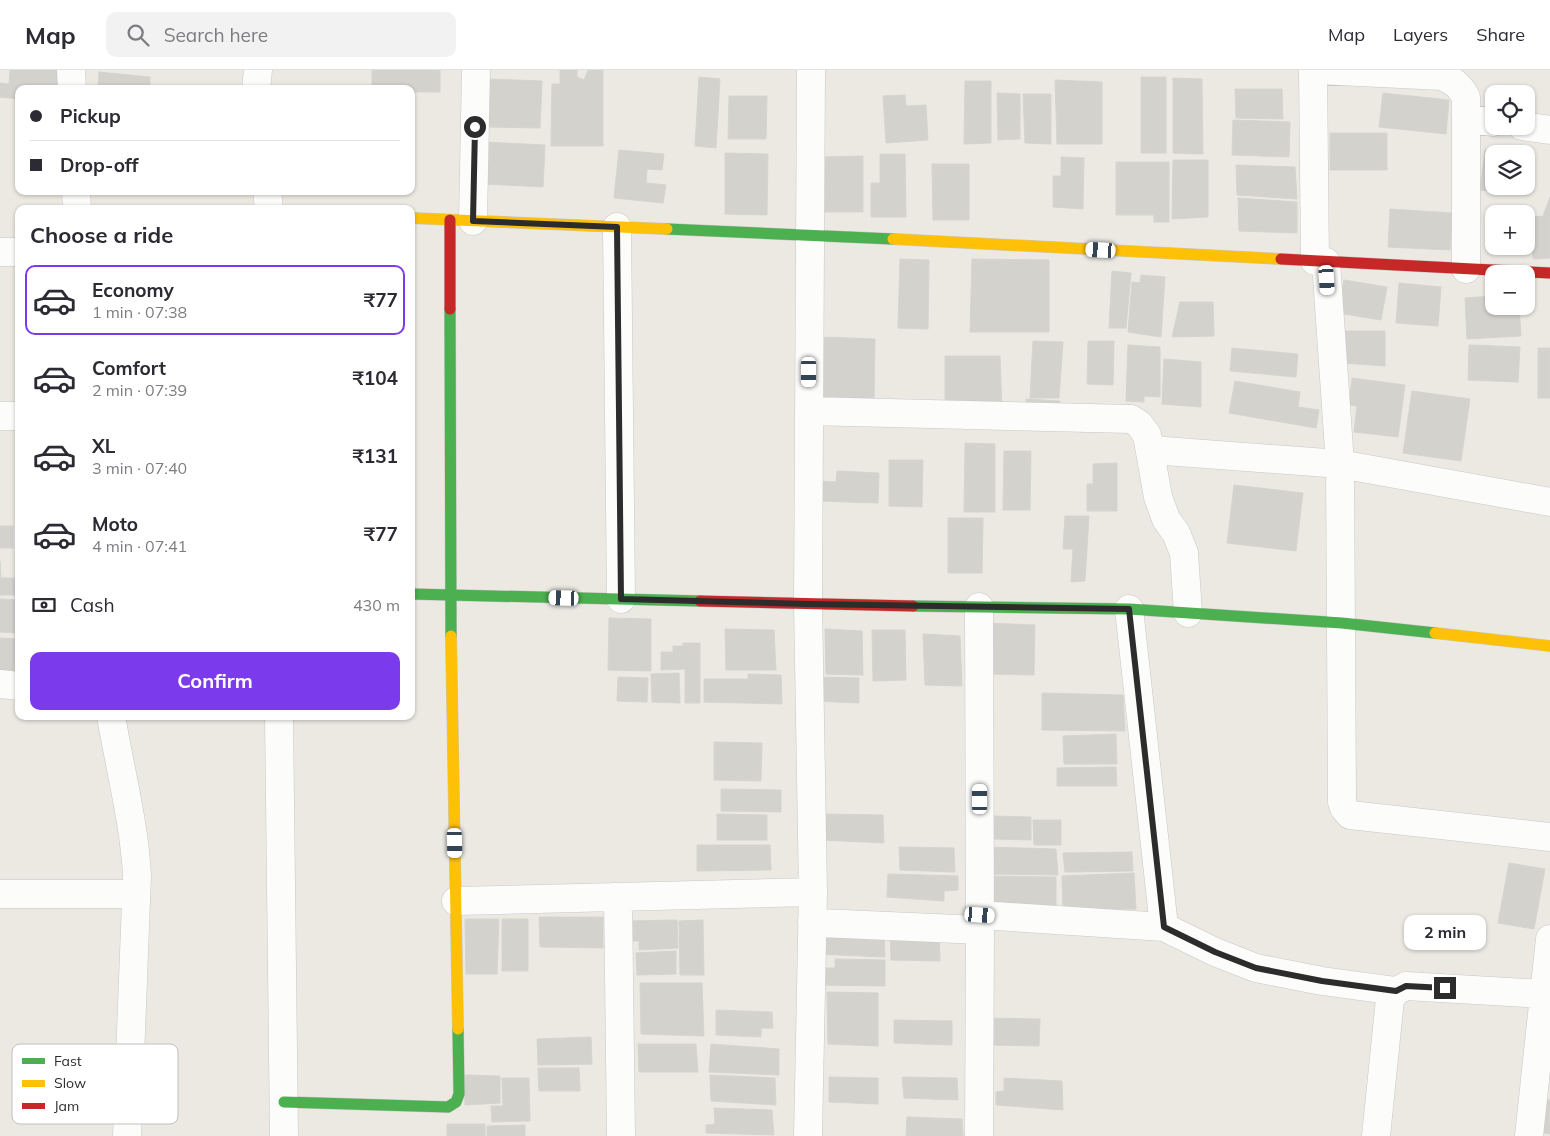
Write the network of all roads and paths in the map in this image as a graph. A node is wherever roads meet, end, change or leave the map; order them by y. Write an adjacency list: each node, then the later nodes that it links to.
1 (71, 70): 7 (street)
2 (258, 70): 8 (street)
3 (476, 70): 14 (street)
4 (811, 70): 16 (street)
5 (1313, 70): 19 (street)
6 (1318, 70): 9 (street)
7 (72, 85)
8 (256, 85)
9 (1466, 119): 10 (street); 20 (street)
10 (1485, 121)
11 (1535, 128): 12 (street)
12 (1550, 130)
13 (415, 218): 14 (street)
14 (462, 220): 15 (street); 29 (street)
15 (617, 227): 16 (street); 30 (street)
16 (810, 235): 19 (street); 22 (street)
17 (0, 252): 18 (street)
18 (15, 252)
19 (1320, 261): 20 (street); 26 (street)
20 (1466, 269): 21 (street)
21 (1550, 273)
22 (809, 411): 25 (street); 31 (street)
23 (0, 416): 24 (street)
24 (15, 416)
25 (1147, 435): 26 (street); 34 (street)
26 (1340, 464): 27 (street); 35 (street)
27 (1550, 502)
28 (415, 594): 29 (street)
29 (450, 595): 30 (street); 46 (street)
30 (621, 599): 31 (street)
31 (808, 604): 32 (street); 42 (street)
32 (979, 607): 33 (street); 48 (street)
33 (1129, 609): 34 (street); 49 (street)
34 (1188, 613): 35 (street)
35 (1342, 623): 36 (street); 41 (street)
36 (1550, 646)
37 (0, 684): 38 (street)
38 (15, 686)
39 (112, 720): 44 (street)
40 (279, 720): 54 (street)
41 (1550, 837)
42 (812, 892): 45 (street); 47 (street)
43 (0, 894): 44 (street)
44 (136, 894): 53 (street)
45 (618, 897): 46 (street); 56 (street)
46 (456, 901): 54 (street)
47 (812, 921): 48 (street); 57 (street)
48 (980, 922): 49 (street); 58 (street)
49 (1164, 927): 51 (street)
50 (1550, 938): 52 (street)
51 (1396, 991): 52 (street); 59 (street)
52 (1543, 994): 60 (street)
53 (130, 1044)
54 (284, 1102): 55 (street)
55 (284, 1136)
56 (621, 1136)
57 (808, 1136)
58 (979, 1136)
59 (1376, 1136)
60 (1529, 1136)

